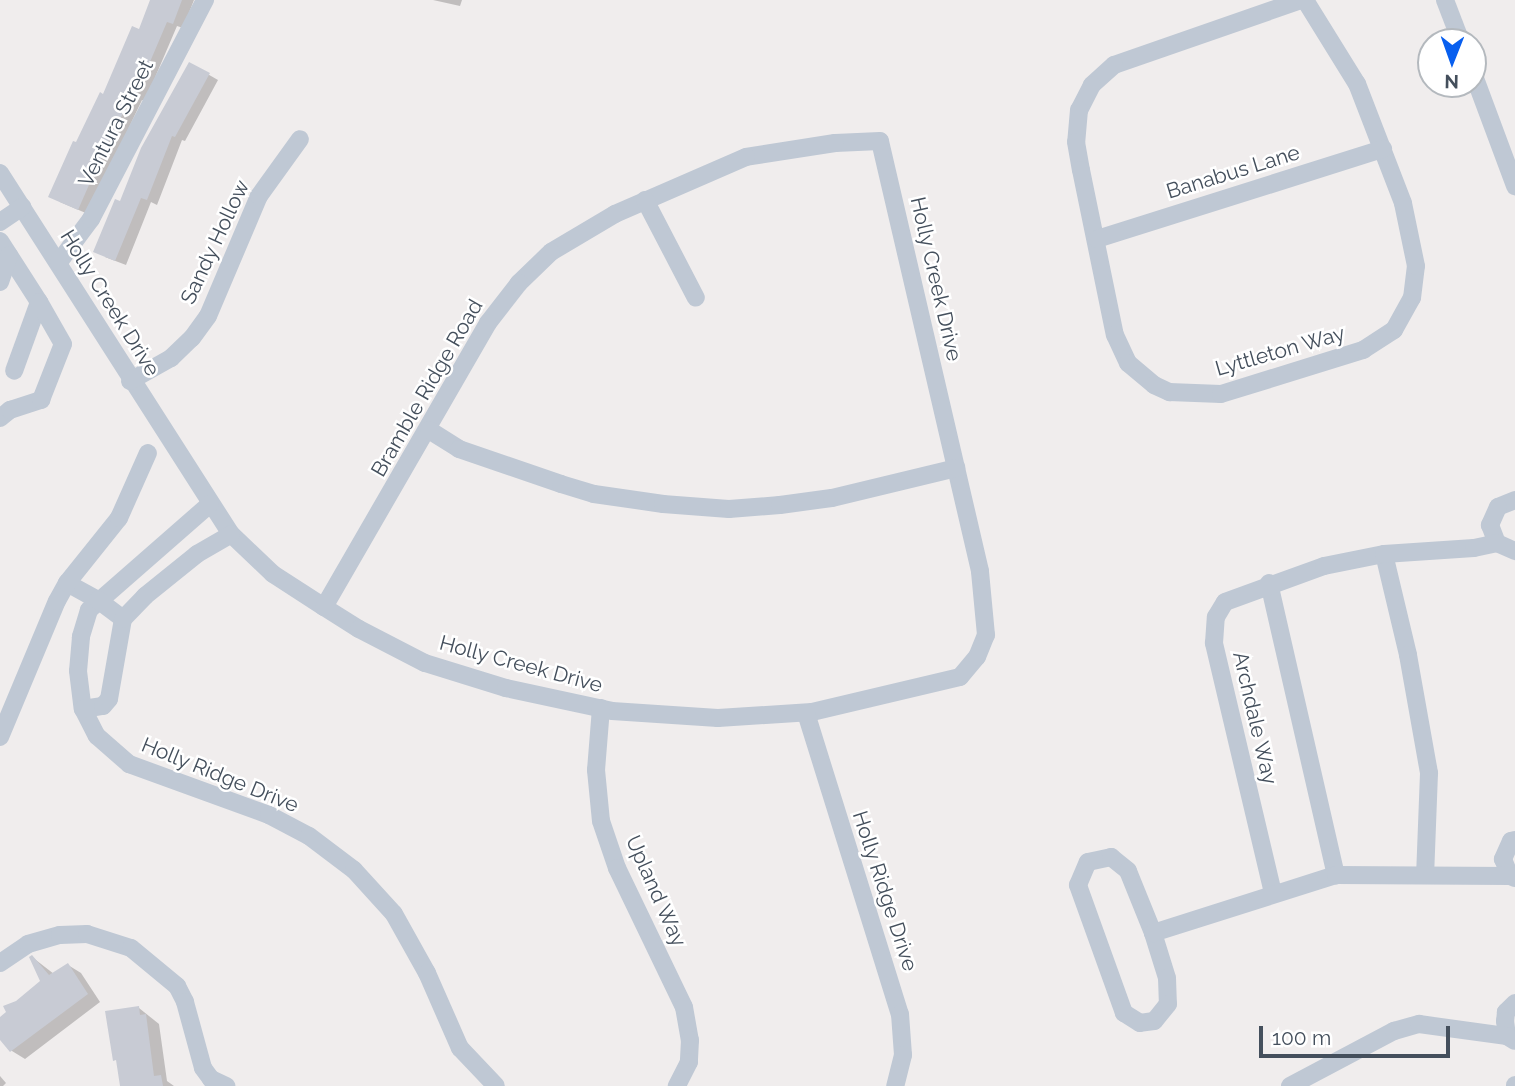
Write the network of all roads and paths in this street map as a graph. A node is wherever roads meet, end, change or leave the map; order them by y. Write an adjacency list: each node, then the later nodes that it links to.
1 (205, 0): 16 (street, Ventura Street)
2 (1303, 0): 8 (street, Lyttleton Way); 14 (street, Lyttleton Way)
3 (1442, 4): 4 (street)
4 (1454, 28)
5 (1482, 98): 10 (street)
6 (300, 139): 21 (street, Sandy Hollow)
7 (880, 141): 11 (street, Bramble Ridge Road); 25 (street, Holly Creek Drive)
8 (1383, 149): 14 (street, Banabus Lane); 14 (street, Lyttleton Way)
9 (0, 173): 12 (street, Holly Creek Drive)
10 (1515, 186)
11 (645, 200): 18 (street); 23 (street, Bramble Ridge Road)
12 (22, 207): 13 (street); 16 (street, Holly Creek Drive)
13 (0, 222)
14 (1097, 239)
15 (5, 249): 17 (street); 19 (street)
16 (59, 262): 21 (street, Holly Creek Drive)
17 (0, 282)
18 (696, 298)
19 (39, 302): 20 (street); 22 (street)
20 (14, 371)
21 (131, 381): 27 (street, Holly Creek Drive)
22 (0, 418)
23 (429, 430): 25 (street); 35 (street, Bramble Ridge Road)
24 (148, 453): 32 (street)
25 (956, 468): 39 (street, Holly Creek Drive)
26 (1515, 500): 29 (street)
27 (210, 504): 28 (street, Holly Creek Drive); 34 (street, Holly Ridge Drive)
28 (231, 534): 35 (street, Holly Creek Drive); 36 (street)
29 (1497, 543): 30 (street); 31 (street, Archdale Way)
30 (1515, 551)
31 (1384, 554): 33 (street, Archdale Way); 43 (street)
32 (67, 583): 34 (street); 40 (street)
33 (1269, 583): 42 (street, Archdale Way); 45 (street, Archdale Way)
34 (98, 600): 36 (street); 38 (street, Holly Ridge Drive)
35 (324, 607): 37 (street, Holly Creek Drive)
36 (123, 620): 38 (street)
37 (601, 708): 39 (street, Holly Creek Drive); 52 (street, Upland Way)
38 (83, 709): 51 (street, Holly Ridge Drive)
39 (806, 713): 53 (street, Holly Ridge Drive)
40 (0, 737)
41 (1515, 840): 44 (street)
42 (1336, 875): 43 (street); 45 (street)
43 (1425, 875): 44 (street)
44 (1513, 877)
45 (1273, 893): 46 (street)
46 (1153, 933): 46 (street)
47 (0, 963): 50 (street)
48 (1515, 1003): 49 (street)
49 (1511, 1039): 54 (street)
50 (226, 1086)
51 (496, 1086)
52 (677, 1086)
53 (895, 1086)
54 (1290, 1086)

